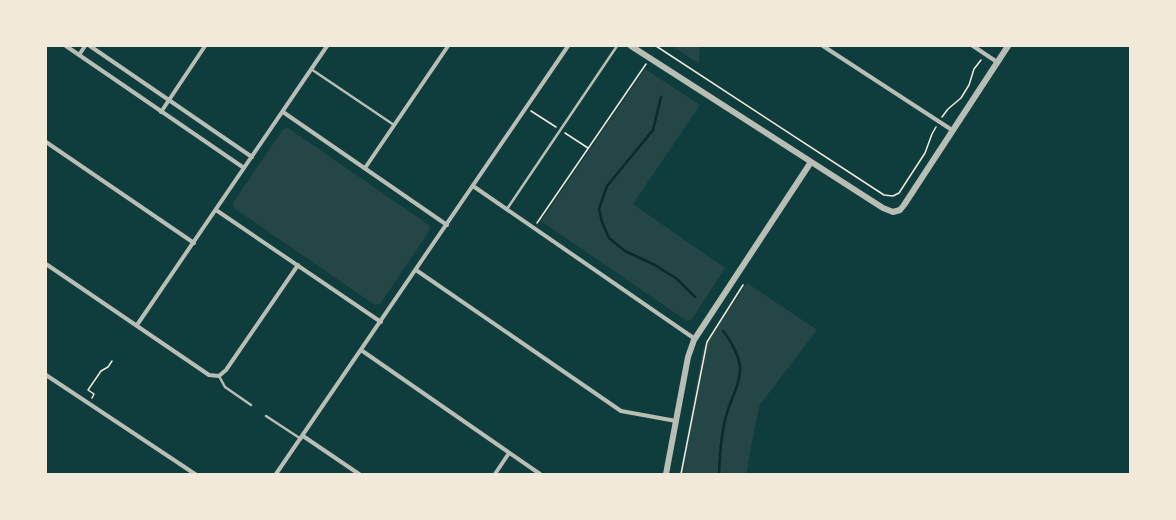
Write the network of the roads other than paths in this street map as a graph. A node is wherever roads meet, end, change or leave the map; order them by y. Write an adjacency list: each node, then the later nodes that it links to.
1 (66, 46): 13 (street)
2 (85, 46): 13 (street)
3 (90, 46): 16 (street)
4 (205, 46): 16 (street)
5 (327, 46): 15 (street)
6 (448, 46): 19 (street)
7 (568, 46): 26 (street)
8 (617, 46): 27 (lane)
9 (631, 46): 23 (street)
10 (823, 46): 20 (street)
11 (973, 46): 14 (street)
12 (1008, 46): 14 (street)
13 (79, 55): 17 (street)
14 (997, 62): 20 (street)
15 (312, 69): 18 (street); 19 (lane)
16 (169, 100): 17 (street); 22 (street)
17 (161, 112): 24 (street)
18 (282, 112): 22 (street); 25 (street)
19 (394, 125): 25 (street)
20 (952, 130): 23 (street)
21 (46, 142): 30 (street)
22 (252, 157): 24 (street)
23 (811, 162): 36 (street)
24 (244, 168): 28 (street)
25 (365, 168): 29 (street)
26 (473, 186): 27 (street); 29 (street)
27 (507, 209): 36 (street)
28 (216, 210): 30 (street); 32 (street)
29 (447, 225): 33 (street)
30 (194, 243): 35 (street)
31 (46, 264): 35 (street)
32 (298, 266): 34 (street); 39 (street)
33 (416, 270): 34 (street); 42 (street)
34 (381, 322): 37 (street)
35 (137, 325): 39 (street)
36 (696, 339): 42 (street)
37 (362, 350): 43 (street); 44 (street)
38 (46, 375): 45 (street)
39 (219, 376): 40 (lane)
40 (251, 405)
41 (266, 416): 43 (lane)
42 (676, 421): 50 (street)
43 (302, 437): 46 (street); 47 (street)
44 (509, 453): 48 (street); 49 (street)
45 (195, 474)
46 (276, 474)
47 (359, 474)
48 (495, 474)
49 (540, 474)
50 (666, 474)

